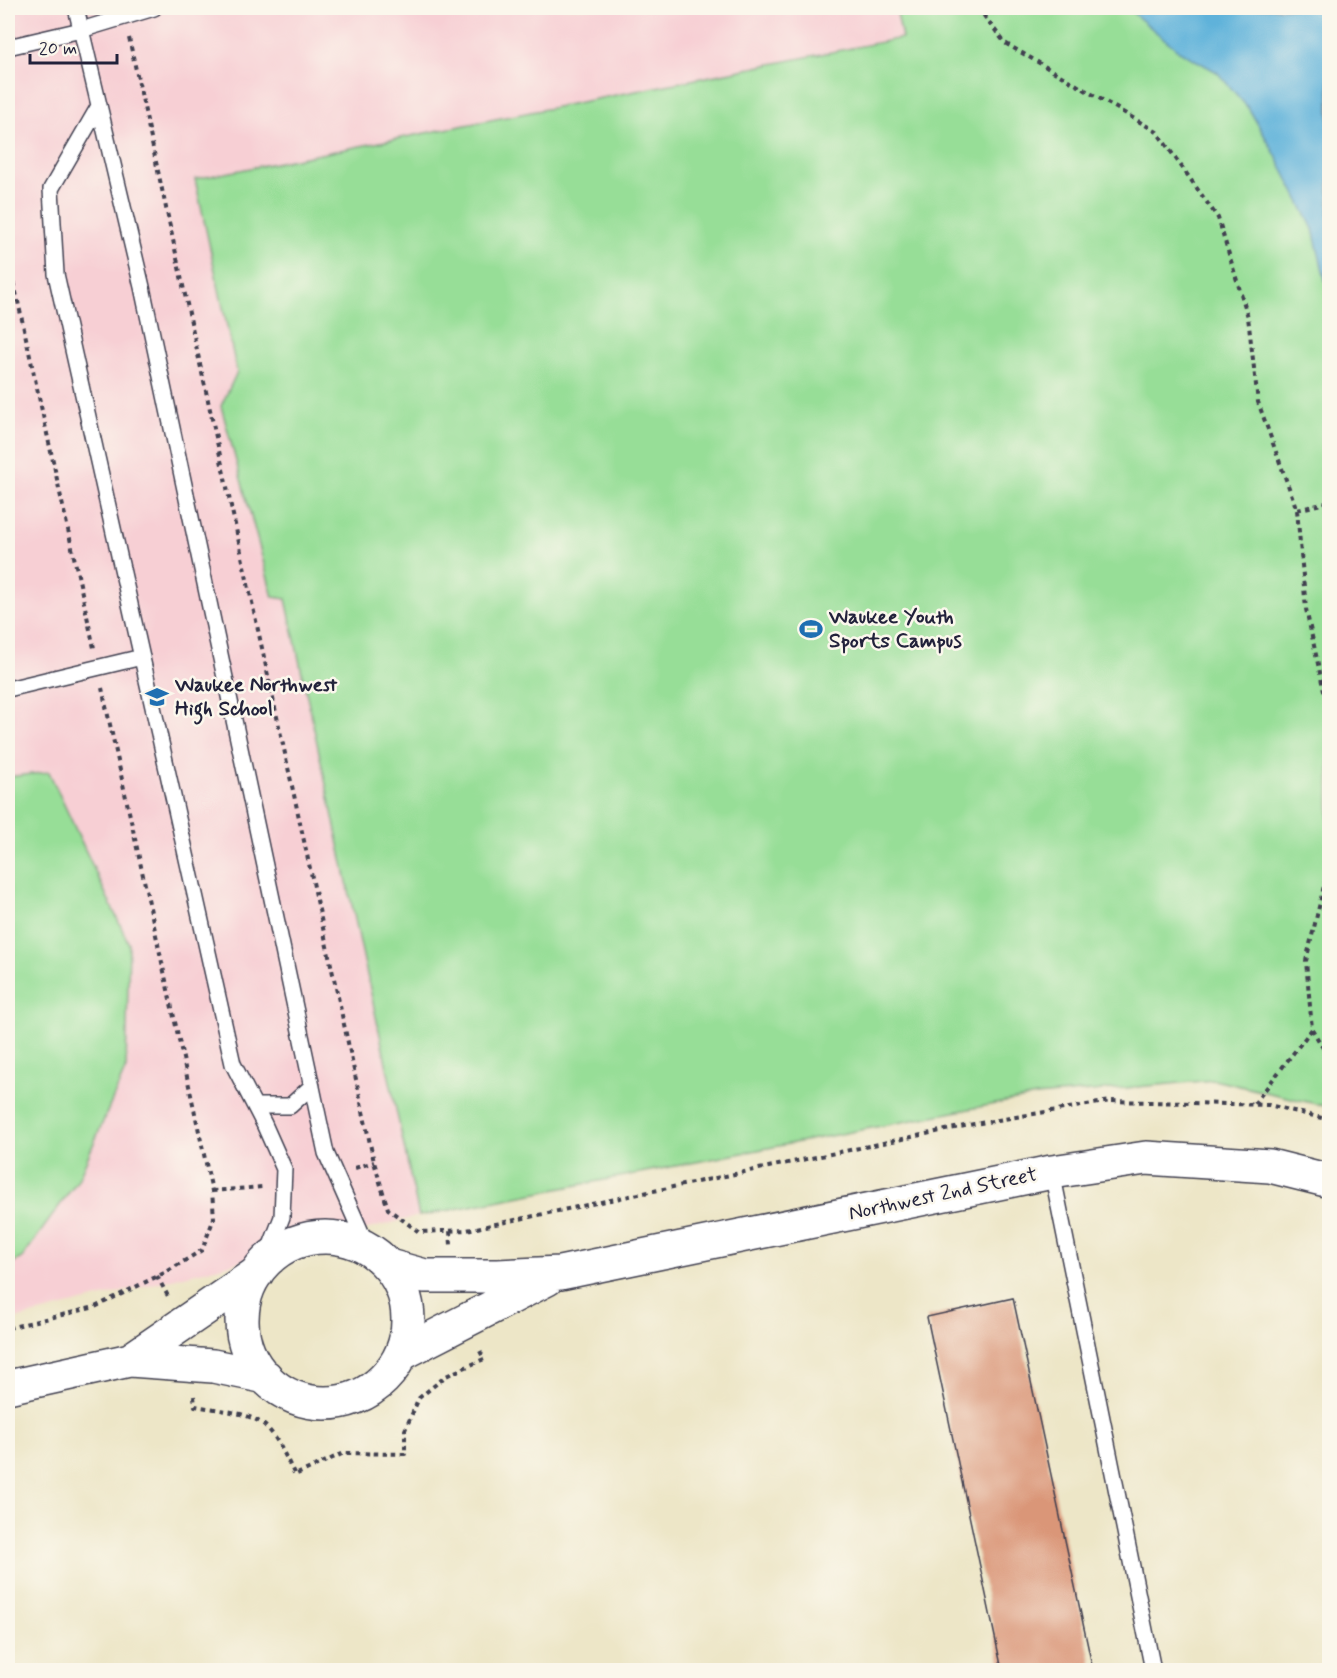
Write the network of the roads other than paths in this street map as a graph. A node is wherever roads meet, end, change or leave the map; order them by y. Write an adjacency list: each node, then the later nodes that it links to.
1 (76, 8): 3 (lane)
2 (154, 8): 3 (lane)
3 (81, 30): 4 (lane); 5 (lane)
4 (8, 47)
5 (99, 106): 6 (lane); 8 (lane)
6 (142, 657): 7 (lane); 9 (lane)
7 (8, 689)
8 (312, 1086): 9 (lane); 12 (lane)
9 (255, 1106): 13 (lane)
10 (1052, 1172): 11 (street, Northwest 2nd Street); 14 (street, Northwest 2nd Street); 19 (lane)
11 (1329, 1181)
12 (379, 1257): 13 (street, Northwest 2nd Street); 14 (street, Northwest 2nd Street); 15 (street, Northwest 2nd Street)
13 (261, 1267): 16 (street, Northwest 2nd Street); 17 (street, Northwest 2nd Street)
14 (560, 1273): 15 (street, Northwest 2nd Street)
15 (400, 1354): 17 (street, Northwest 2nd Street)
16 (130, 1360): 17 (street, Northwest 2nd Street); 18 (street, Northwest 2nd Street)
17 (266, 1377)
18 (8, 1387)
19 (1153, 1671)

